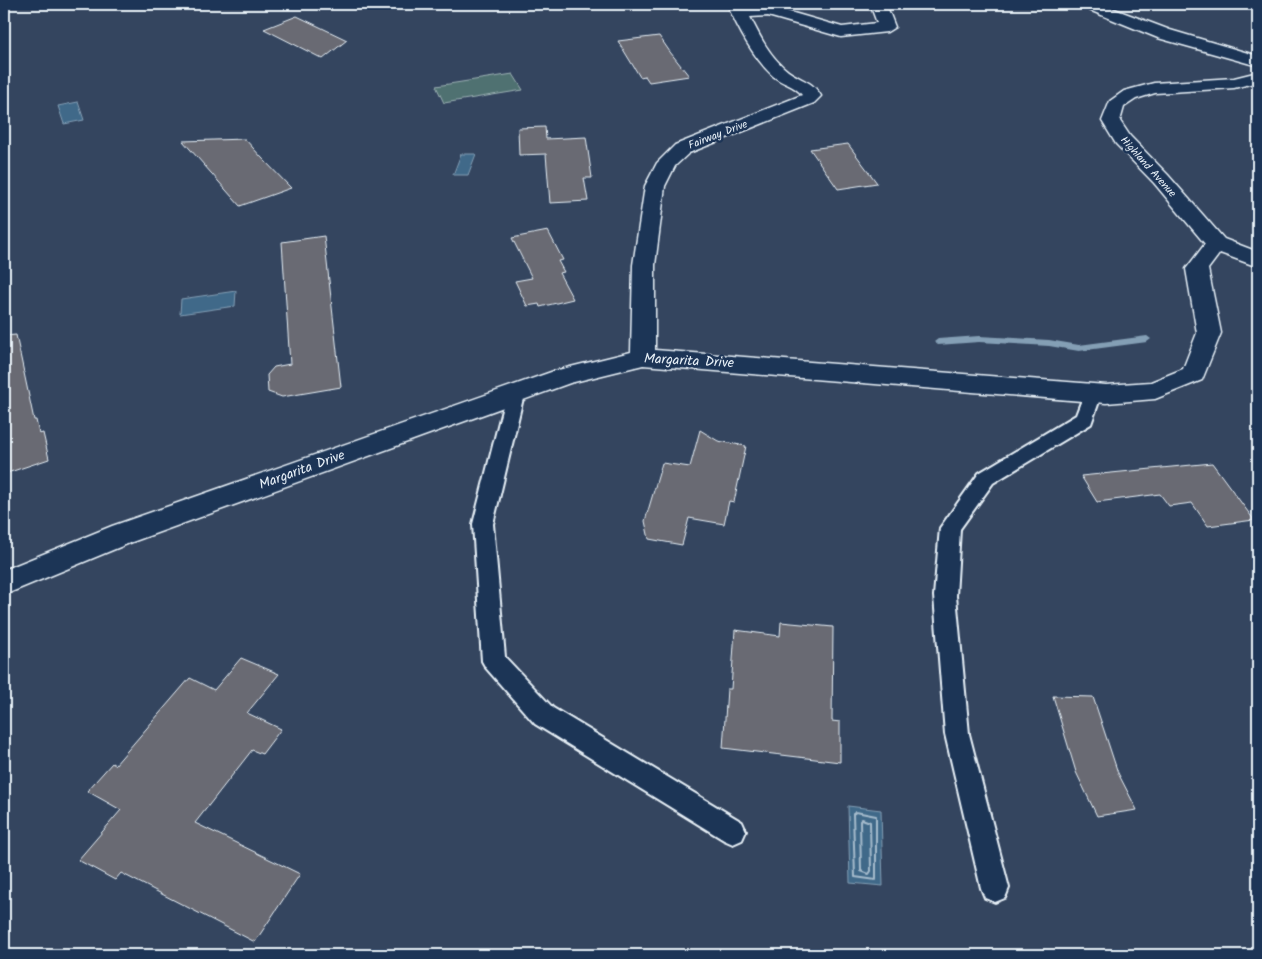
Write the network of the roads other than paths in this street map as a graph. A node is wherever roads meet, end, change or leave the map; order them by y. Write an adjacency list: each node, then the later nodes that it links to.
1 (878, 4): 3 (street)
2 (1088, 4): 4 (street)
3 (738, 9): 8 (street, Fairway Drive)
4 (1258, 61)
5 (1258, 77): 6 (street, Highland Avenue)
6 (1216, 244): 7 (street); 9 (street, Margarita Drive)
7 (1258, 260)
8 (643, 357): 9 (street, Margarita Drive); 10 (street, Margarita Drive)
9 (1093, 393): 13 (lane)
10 (515, 394): 11 (street, Margarita Drive); 12 (lane)
11 (4, 583)
12 (733, 830)
13 (995, 888)

